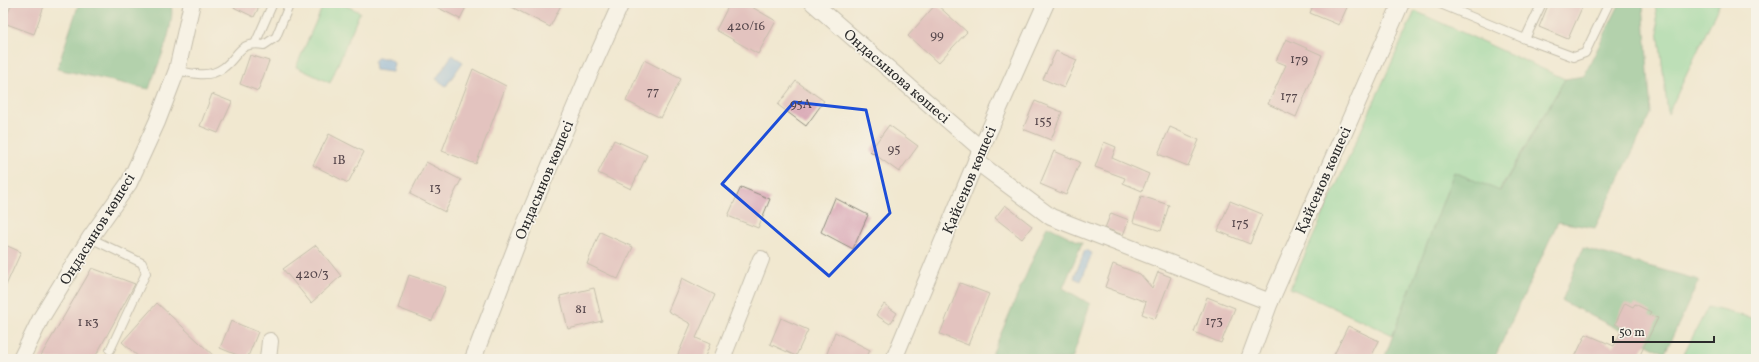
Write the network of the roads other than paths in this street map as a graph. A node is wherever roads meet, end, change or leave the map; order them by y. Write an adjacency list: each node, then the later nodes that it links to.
1 (192, 3): 13 (street, Оңдасынов көшесі)
2 (273, 3): 12 (lane)
3 (290, 3): 12 (lane)
4 (621, 3): 22 (street, Ондасынов көшесі)
5 (813, 3): 14 (street, Ондасынова көшесі)
6 (1046, 3): 14 (street, Қайсенов көшесі)
7 (1401, 3): 17 (street, Қайсенов көшесі)
8 (1438, 3): 11 (lane)
9 (1542, 3): 11 (lane)
10 (1609, 3): 11 (lane)
11 (1525, 39)
12 (255, 44): 13 (lane)
13 (177, 70): 15 (street, Оңдасынов көшесі)
14 (979, 155): 17 (street, Ондасынова көшесі); 24 (street, Қайсенов көшесі)
15 (90, 238): 19 (lane); 20 (street, Оңдасынов көшесі)
16 (761, 259): 23 (street)
17 (1270, 302): 25 (street, Қайсенов көшесі)
18 (270, 341): 21 (street)
19 (110, 350)
20 (21, 359)
21 (268, 359)
22 (473, 359)
23 (722, 359)
24 (894, 359)
25 (1249, 359)

